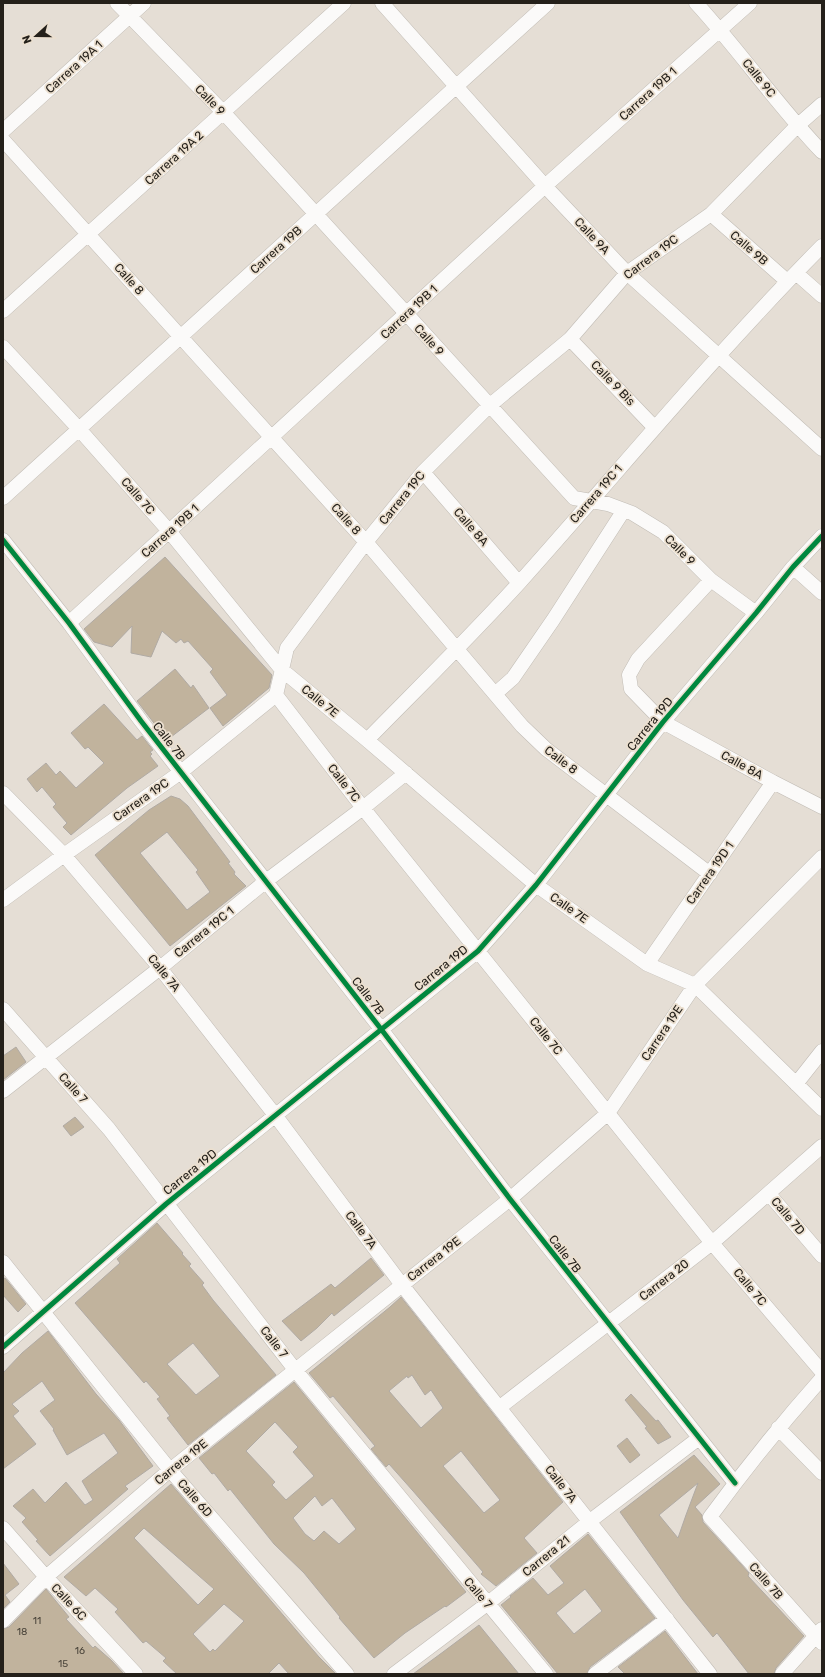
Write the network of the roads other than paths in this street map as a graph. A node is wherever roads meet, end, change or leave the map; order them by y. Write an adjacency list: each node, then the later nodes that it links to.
1 (117, 3): 8 (street, Calle 9)
2 (144, 3): 8 (street, Carrera 19A 1)
3 (344, 3): 12 (street, Carrera 19A 2)
4 (382, 3): 10 (street, Calle 9A)
5 (548, 3): 10 (street, Carrera 19B)
6 (696, 3): 9 (street, Calle 9C)
7 (750, 3): 9 (street, Carrera 19B 1)
8 (129, 17): 12 (street, Calle 9); 14 (street, Carrera 19A 1)
9 (720, 30): 13 (street, Calle 9C); 17 (street, Carrera 19B 1)
10 (457, 87): 17 (street, Calle 9A); 18 (street, Carrera 19B)
11 (822, 104): 13 (street, Carrera 19C)
12 (224, 113): 18 (street, Calle 9); 20 (street, Carrera 19A 2)
13 (797, 126): 16 (street, Calle 9C); 19 (street, Carrera 19C)
14 (3, 131)
15 (3, 140): 20 (street, Calle 8)
16 (822, 152)
17 (546, 186): 22 (street, Calle 9A); 26 (street, Carrera 19B 1)
18 (315, 214): 26 (street, Calle 9); 27 (street, Carrera 19B)
19 (711, 214): 22 (street, Carrera 19C); 23 (street, Calle 9B)
20 (88, 234): 25 (street, Carrera 19A 2); 27 (street, Calle 8)
21 (822, 246): 23 (street, Carrera 19C 1)
22 (627, 273): 28 (street, Carrera 19C); 30 (street, Calle 9A)
23 (792, 277): 24 (street, Calle 9B); 30 (street, Carrera 19C 1)
24 (822, 296)
25 (3, 311)
26 (406, 314): 31 (street, Calle 9); 34 (street, Carrera 19B 1)
27 (181, 337): 33 (street, Carrera 19B); 34 (street, Calle 8)
28 (570, 339): 31 (street, Carrera 19C); 32 (street, Calle 9 Bis)
29 (3, 347): 33 (street, Calle 7C)
30 (719, 355): 32 (street, Carrera 19C 1); 35 (street, Calle 9A)
31 (489, 406): 36 (street, Carrera 19C); 38 (street, Calle 9)
32 (655, 428): 38 (street, Carrera 19C 1)
33 (79, 429): 37 (street, Carrera 19B); 40 (street, Calle 7C)
34 (272, 437): 40 (street, Carrera 19B 1); 43 (street, Calle 8)
35 (822, 449)
36 (423, 472): 43 (street, Carrera 19C); 46 (street, Calle 8A)
37 (3, 498)
38 (590, 500): 39 (street, Calle 9); 46 (street, Carrera 19C 1)
39 (624, 510): 45 (street, Calle 9); 52 (street)
40 (169, 531): 49 (street, Carrera 19B 1); 51 (street, Calle 7C)
41 (822, 536): 44 (street, Carrera 19D)
42 (3, 540): 49 (street, Calle 7B)
43 (366, 542): 50 (street, Calle 8); 51 (street, Carrera 19C)
44 (793, 567): 47 (street); 48 (street, Carrera 19D)
45 (711, 580): 48 (street, Calle 9); 54 (street, Calle 8A)
46 (519, 583): 50 (street, Carrera 19C 1)
47 (822, 593)
48 (756, 614): 54 (street, Carrera 19D)
49 (69, 623): 56 (street, Calle 7B)
50 (456, 650): 52 (street, Calle 8); 55 (street, Carrera 19C 1)
51 (282, 670): 53 (street, Carrera 19C); 55 (street, Calle 7E)
52 (495, 694): 60 (street, Calle 8)
53 (276, 695): 56 (street, Carrera 19C); 62 (street, Calle 7C)
54 (663, 722): 58 (street, Calle 8A); 60 (street, Carrera 19D)
55 (367, 740): 57 (street, Calle 7E)
56 (181, 772): 63 (street, Carrera 19C); 66 (street, Calle 7B)
57 (406, 773): 62 (street, Carrera 19C 1); 67 (street, Calle 7E)
58 (773, 782): 61 (street, Calle 8A); 65 (street, Carrera 19D 1)
59 (3, 793): 63 (street, Calle 7A)
60 (607, 794): 65 (street, Calle 8); 67 (street, Carrera 19D)
61 (822, 807)
62 (363, 808): 66 (street, Carrera 19C 1); 69 (street, Calle 7C)
63 (64, 855): 68 (street, Carrera 19C); 71 (street, Calle 7A)
64 (822, 857): 72 (street, Carrera 19E)
65 (710, 874): 70 (street, Carrera 19D 1)
66 (266, 882): 71 (street, Carrera 19C 1); 74 (street, Calle 7B)
67 (536, 885): 69 (street, Carrera 19D); 70 (street, Calle 7E)
68 (3, 900)
69 (478, 951): 74 (street, Carrera 19D); 80 (street, Calle 7C)
70 (647, 964): 72 (street, Calle 7E)
71 (160, 968): 76 (street, Carrera 19C 1); 81 (street, Calle 7A)
72 (695, 985): 77 (street, Calle 7E); 80 (street, Carrera 19E)
73 (3, 1009): 76 (street, Calle 7)
74 (381, 1029): 81 (street, Carrera 19D); 84 (street, Calle 7B)
75 (822, 1051): 77 (street)
76 (46, 1058): 78 (street, Carrera 19C 1); 85 (street, Calle 7)
77 (796, 1084): 79 (street, Calle 7E)
78 (3, 1091)
79 (822, 1109)
80 (608, 1114): 84 (street, Carrera 19E); 86 (street, Calle 7C)
81 (275, 1115): 85 (street, Carrera 19D); 89 (street, Calle 7A)
82 (822, 1146): 83 (street, Carrera 20)
83 (769, 1194): 86 (street, Carrera 20); 87 (street, Calle 7D)
84 (510, 1199): 89 (street, Carrera 19E); 91 (street, Calle 7B)
85 (166, 1204): 90 (street, Carrera 19D); 93 (street, Calle 7)
86 (712, 1243): 91 (street, Carrera 20); 94 (street, Calle 7C)
87 (822, 1256)
88 (3, 1262): 90 (street, Calle 6D)
89 (402, 1285): 93 (street, Carrera 19E); 96 (street, Calle 7A)
90 (43, 1312): 92 (street, Carrera 19D); 99 (street, Calle 6D)
91 (608, 1324): 96 (street, Carrera 20); 98 (street, Calle 7B)
92 (3, 1346)
93 (296, 1371): 99 (street, Carrera 19E); 105 (street, Calle 7)
94 (822, 1372)
95 (822, 1378): 97 (street)
96 (500, 1407): 102 (street, Calle 7A)
97 (778, 1428): 100 (street); 101 (street)
98 (699, 1438): 101 (street, Calle 7B); 102 (street, Carrera 21)
99 (170, 1470): 104 (street, Carrera 19E); 110 (street, Calle 6D)
100 (822, 1473)
101 (734, 1483): 108 (street, Calle 7B)
102 (590, 1520): 105 (street, Carrera 21); 106 (street, Calle 7A)
103 (3, 1528): 104 (street, Calle 6C)
104 (46, 1578): 107 (street, Carrera 19E); 109 (street, Calle 6C)
105 (487, 1604): 111 (street, Carrera 21); 112 (street, Calle 7)
106 (667, 1619): 113 (street); 114 (street, Calle 7A)
107 (3, 1621)
108 (820, 1637): 115 (street)
109 (136, 1674)
110 (347, 1674)
111 (394, 1674)
112 (546, 1674)
113 (594, 1674)
114 (710, 1674)
115 (782, 1674)

